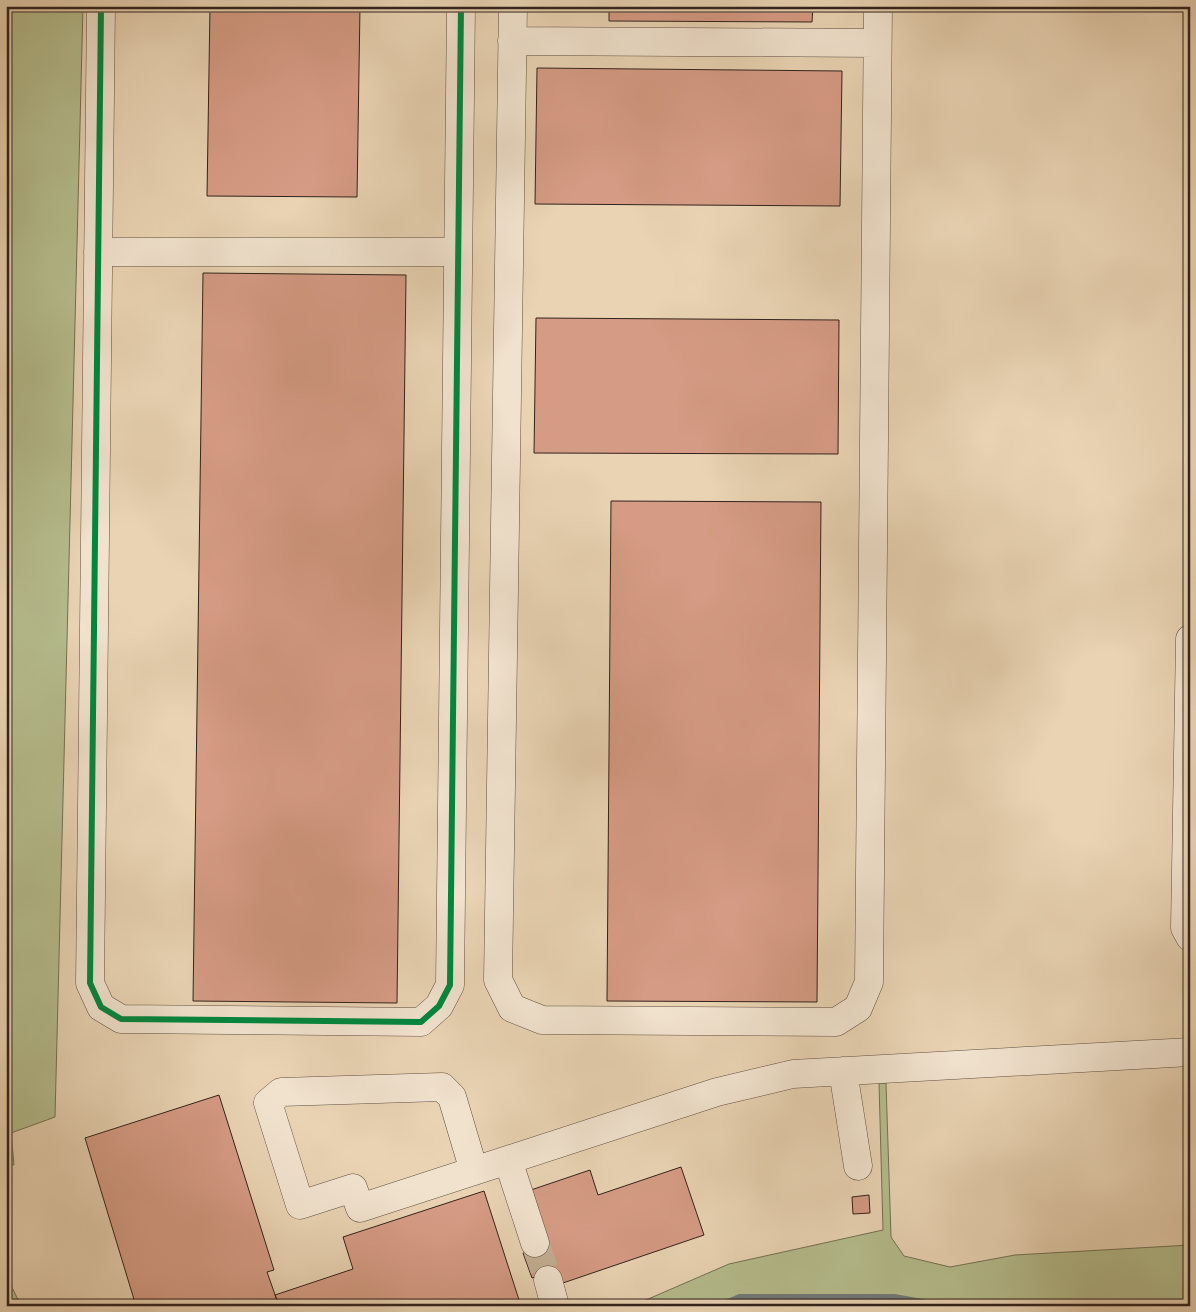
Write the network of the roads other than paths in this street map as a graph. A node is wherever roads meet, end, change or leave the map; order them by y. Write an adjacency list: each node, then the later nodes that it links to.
1 (101, 6): 7 (street)
2 (461, 6): 8 (street)
3 (513, 6): 5 (street)
4 (878, 6): 6 (street)
5 (512, 41): 6 (street); 6 (street)
6 (877, 43)
7 (98, 252): 8 (street); 8 (street)
8 (458, 252)
9 (1190, 639): 10 (street)
10 (1190, 937)
11 (1190, 1052): 12 (street)
12 (843, 1072): 13 (street); 14 (street)
13 (508, 1160): 15 (street); 16 (street)
14 (858, 1166)
15 (474, 1171): 15 (street)
16 (536, 1243)

